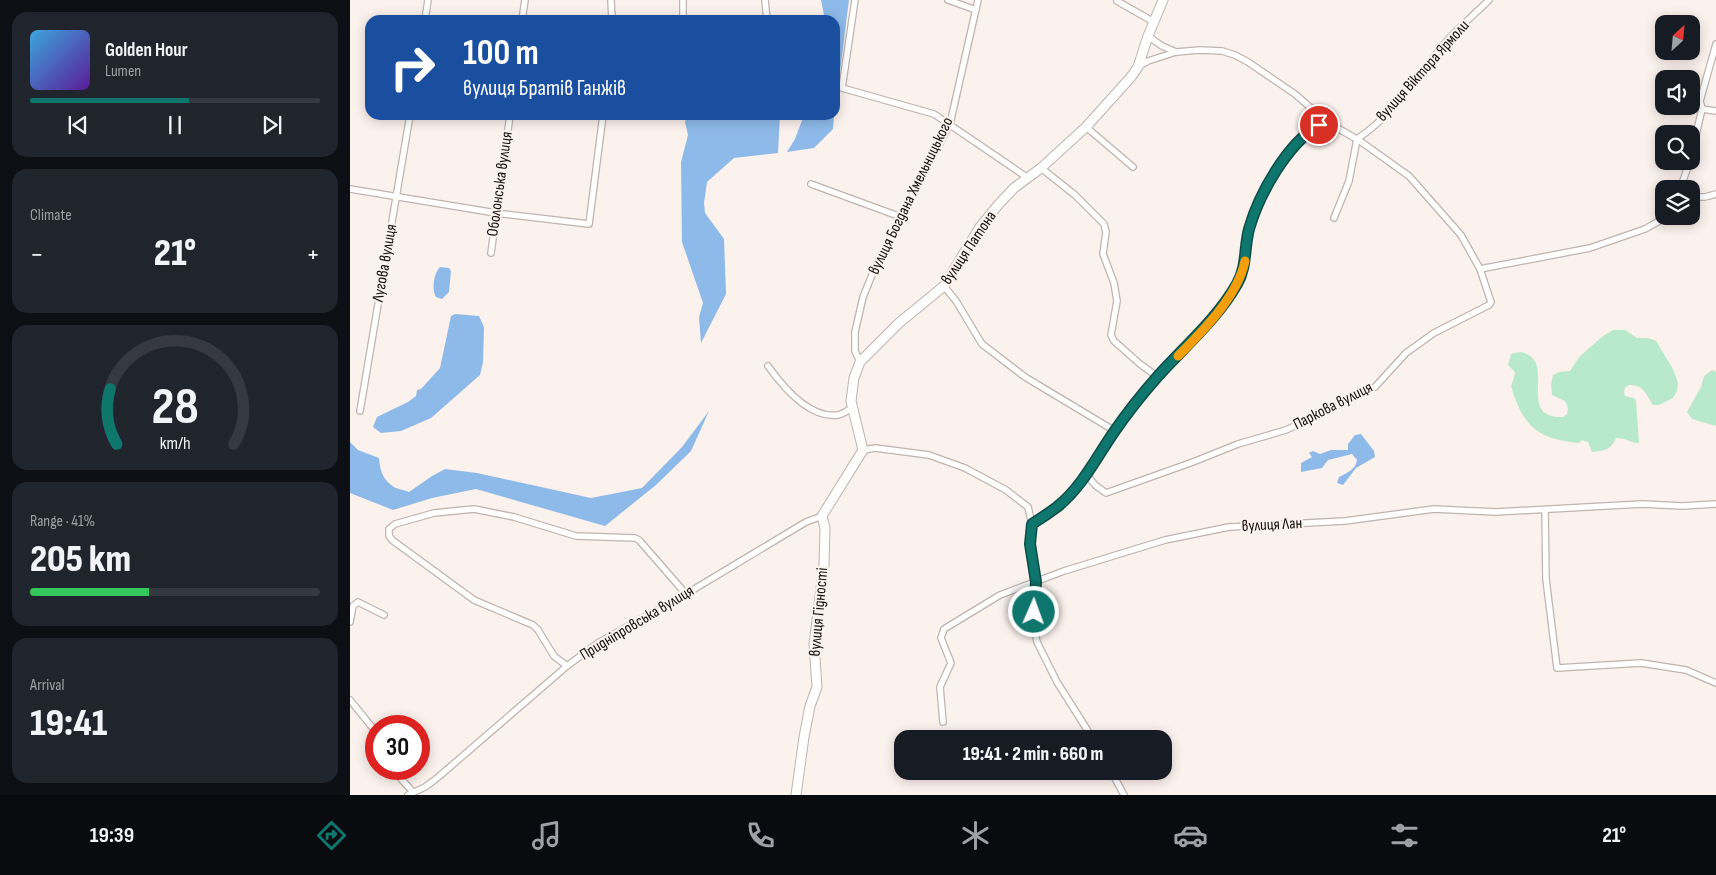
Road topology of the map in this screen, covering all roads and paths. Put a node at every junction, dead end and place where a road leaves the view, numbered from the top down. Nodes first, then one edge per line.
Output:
1 (428, 0) edge
2 (525, 0) edge
3 (611, 0) edge
4 (683, 0) edge
5 (765, 0) edge
6 (855, 0) edge
7 (948, 0) edge
8 (978, 0) edge
9 (1163, 0) edge
10 (1489, 0) edge
11 (1118, 1) edge
12 (976, 10) junction
13 (426, 15) edge
14 (523, 15) edge
15 (612, 15) edge
16 (683, 15) edge
17 (767, 15) edge
18 (1154, 22) junction
19 (1148, 36) junction
20 (1716, 44) edge
21 (1176, 52) junction
22 (1138, 67) junction
23 (1702, 110) junction
24 (1716, 111) edge
25 (409, 120) edge
26 (509, 120) edge
27 (602, 120) edge
28 (1327, 122) junction
29 (950, 124) junction
30 (1698, 125) edge
31 (1086, 127) junction
32 (1357, 139) junction
33 (1133, 167) dead end
34 (1041, 168) junction
35 (1028, 178) junction
36 (811, 184) dead end
37 (350, 189) edge
38 (1716, 194) edge
39 (396, 196) junction
40 (1700, 197) edge
41 (496, 212) junction
42 (901, 217) junction
43 (1334, 218) dead end
44 (1655, 223) edge
45 (491, 252) dead end
46 (1480, 269) junction
47 (944, 286) junction
48 (860, 362) junction
49 (768, 366) dead end
50 (1158, 376) junction
51 (852, 408) junction
52 (360, 411) dead end
53 (1115, 431) junction
54 (862, 450) junction
55 (1087, 475) junction
56 (1716, 504) edge
57 (1545, 510) junction
58 (822, 516) junction
59 (1032, 524) junction
60 (1036, 582) junction
61 (686, 594) junction
62 (384, 615) dead end
63 (350, 622) edge
64 (567, 666) junction
65 (1716, 683) edge
66 (350, 700) edge
67 (365, 718) edge
68 (943, 722) dead end
69 (1087, 730) edge
70 (402, 780) edge
71 (1116, 780) edge
72 (425, 787) junction
73 (410, 793) edge
74 (424, 795) edge
75 (796, 795) edge
76 (1124, 795) edge

1 - 13 street
2 - 14 street
3 - 15 street
4 - 16 street
5 - 17 street
6 - 29 street
7 - 12 street
8 - 12 street, вулиця Богдана Хмельницького
9 - 18 street, вулиця Патона
10 - 32 street, вулиця Віктора Ярмоли
11 - 18 street
12 - 29 street, вулиця Богдана Хмельницького
18 - 19 street, вулиця Патона
19 - 21 street
19 - 22 street, вулиця Патона
20 - 23 street
21 - 22 street, вулиця Патона
21 - 28 street, вулиця Патона
22 - 31 street, вулиця Патона
23 - 24 street
23 - 30 street
25 - 39 street, Лугова вулиця
26 - 41 street, Оболонська вулиця
27 - 41 street
28 - 32 street, вулиця Патона
28 - 50 street
29 - 35 street
29 - 42 street, вулиця Богдана Хмельницького
31 - 33 street
31 - 34 street, вулиця Патона
32 - 43 street
32 - 46 street
34 - 35 street, вулиця Патона
34 - 50 street
35 - 47 street, вулиця Патона
36 - 42 street
37 - 39 street
38 - 40 street
39 - 41 street
39 - 52 street, Лугова вулиця
41 - 45 street, Оболонська вулиця
42 - 48 street, вулиця Богдана Хмельницького
44 - 46 street
46 - 55 street, Паркова вулиця
47 - 48 street, вулиця Патона
47 - 53 street
48 - 51 street
49 - 51 street
50 - 53 street
51 - 54 street
53 - 55 street
54 - 58 street
54 - 59 street
55 - 59 street
56 - 57 street, вулиця Лан
57 - 60 street, вулиця Лан
57 - 65 street
58 - 61 street, Придніпровська вулиця
58 - 75 street, вулиця Гідності
59 - 60 street
60 - 68 street, вулиця Лан
60 - 69 street
61 - 64 street, Придніпровська вулиця
61 - 64 street
62 - 63 street
64 - 72 street, Придніпровська вулиця
66 - 67 street
70 - 73 street
71 - 76 street
72 - 73 street, Придніпровська вулиця
72 - 74 street

